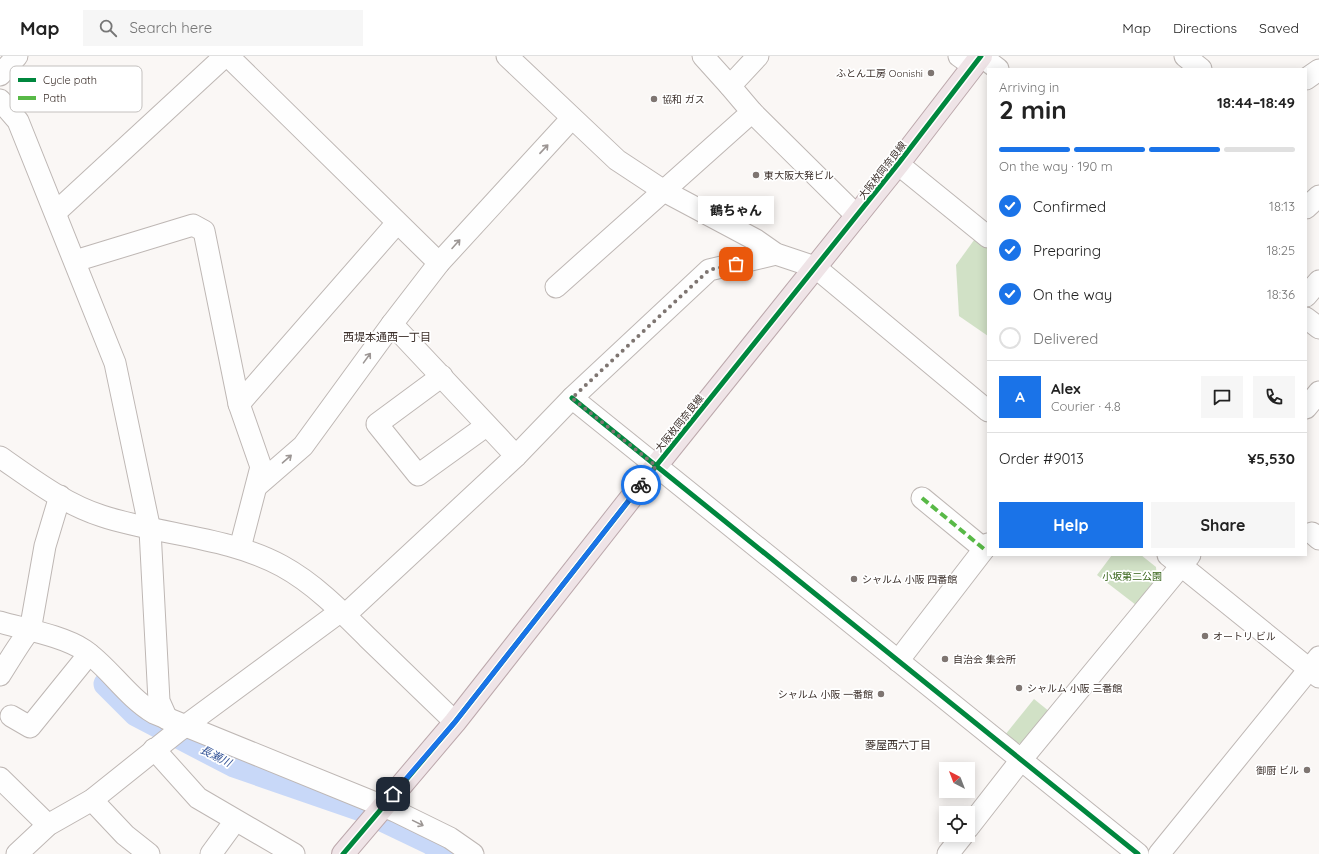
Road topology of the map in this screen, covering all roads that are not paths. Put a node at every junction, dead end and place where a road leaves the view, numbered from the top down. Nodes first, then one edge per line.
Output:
1 (18, 56) edge
2 (225, 56) edge
3 (228, 56) edge
4 (507, 56) edge
5 (703, 56) edge
6 (758, 56) edge
7 (1185, 56) edge
8 (974, 58) edge
9 (996, 68) edge
10 (1200, 68) edge
11 (1319, 70) edge
12 (0, 75) edge
13 (1307, 78) edge
14 (730, 86) junction
15 (0, 100) edge
16 (10, 112) edge
17 (10, 112) edge
18 (752, 112) junction
19 (572, 118) junction
20 (898, 164) junction
21 (664, 191) junction
22 (1319, 196) edge
23 (1307, 207) edge
24 (56, 212) junction
25 (857, 216) junction
26 (397, 223) junction
27 (987, 235) edge
28 (776, 254) junction
29 (75, 261) junction
30 (439, 263) junction
31 (815, 267) junction
32 (1319, 281) edge
33 (556, 287) dead end
34 (1307, 295) edge
35 (1307, 319) edge
36 (392, 324) junction
37 (1319, 328) edge
38 (442, 376) junction
39 (1319, 392) edge
40 (572, 398) junction
41 (239, 404) junction
42 (1307, 407) edge
43 (987, 411) edge
44 (1307, 417) edge
45 (1319, 420) edge
46 (486, 426) junction
47 (516, 456) junction
48 (0, 457) edge
49 (656, 466) junction
50 (258, 485) junction
51 (60, 496) junction
52 (922, 498) dead end
53 (150, 530) junction
54 (986, 546) edge
55 (240, 548) junction
56 (1180, 559) edge
57 (343, 613) junction
58 (0, 622) edge
59 (26, 635) junction
60 (85, 660) junction
61 (898, 661) junction
62 (1316, 668) edge
63 (0, 676) edge
64 (11, 716) dead end
65 (455, 722) junction
66 (170, 733) junction
67 (1021, 760) junction
68 (0, 778) edge
69 (92, 800) junction
70 (383, 806) junction
71 (975, 819) edge
72 (235, 821) junction
73 (48, 825) junction
74 (957, 842) edge
75 (17, 854) edge
76 (149, 854) edge
77 (211, 854) edge
78 (294, 854) edge
79 (343, 854) edge
80 (473, 854) edge
81 (948, 854) edge
82 (1138, 854) edge
83 (1159, 854) edge

1 - 12 street
2 - 24 street
3 - 26 street
4 - 19 street
5 - 14 street
6 - 14 street
7 - 10 street
8 - 9 street
8 - 20 main road, 大阪枚岡奈良線
11 - 13 street
14 - 18 street
15 - 16 street
17 - 24 street
18 - 21 street
18 - 25 street
19 - 21 street
30 -> 19 street
20 - 25 main road, 大阪枚岡奈良線
20 - 27 street
21 - 28 street
21 - 33 street
22 - 23 street
24 - 29 street
25 - 31 main road, 大阪枚岡奈良線
26 - 30 street
26 - 41 street
28 - 31 street
28 - 40 street
29 - 41 street
29 - 53 street
30 - 36 street
31 - 43 street
31 - 49 main road, 大阪枚岡奈良線
32 - 34 street
35 - 37 street
36 - 38 street
50 -> 36 street
38 - 46 street
38 - 46 street
39 - 42 street
40 - 47 street
40 - 49 street
41 - 50 street
44 - 45 street
46 - 47 street
47 - 57 street
48 - 51 street
49 - 61 street
49 - 65 main road, 大阪枚岡奈良線
50 - 55 street
51 - 53 street
51 - 59 street
52 - 54 street
53 - 55 street
53 - 66 street
54 - 61 street
55 - 57 street
56 - 62 street
56 - 67 street
57 - 65 street
57 - 66 street
58 - 59 street
59 - 60 street
59 - 63 street
60 - 64 street
60 - 66 street
61 - 67 street
62 - 83 street
65 - 70 main road, 大阪枚岡奈良線
66 - 69 street
66 - 70 street
66 - 72 street
67 - 71 street
67 - 82 street
68 - 73 street
69 - 73 street
69 - 76 street
70 - 79 main road, 大阪枚岡奈良線
70 -> 80 street
72 - 77 street
72 - 78 street
73 - 75 street
74 - 81 street

